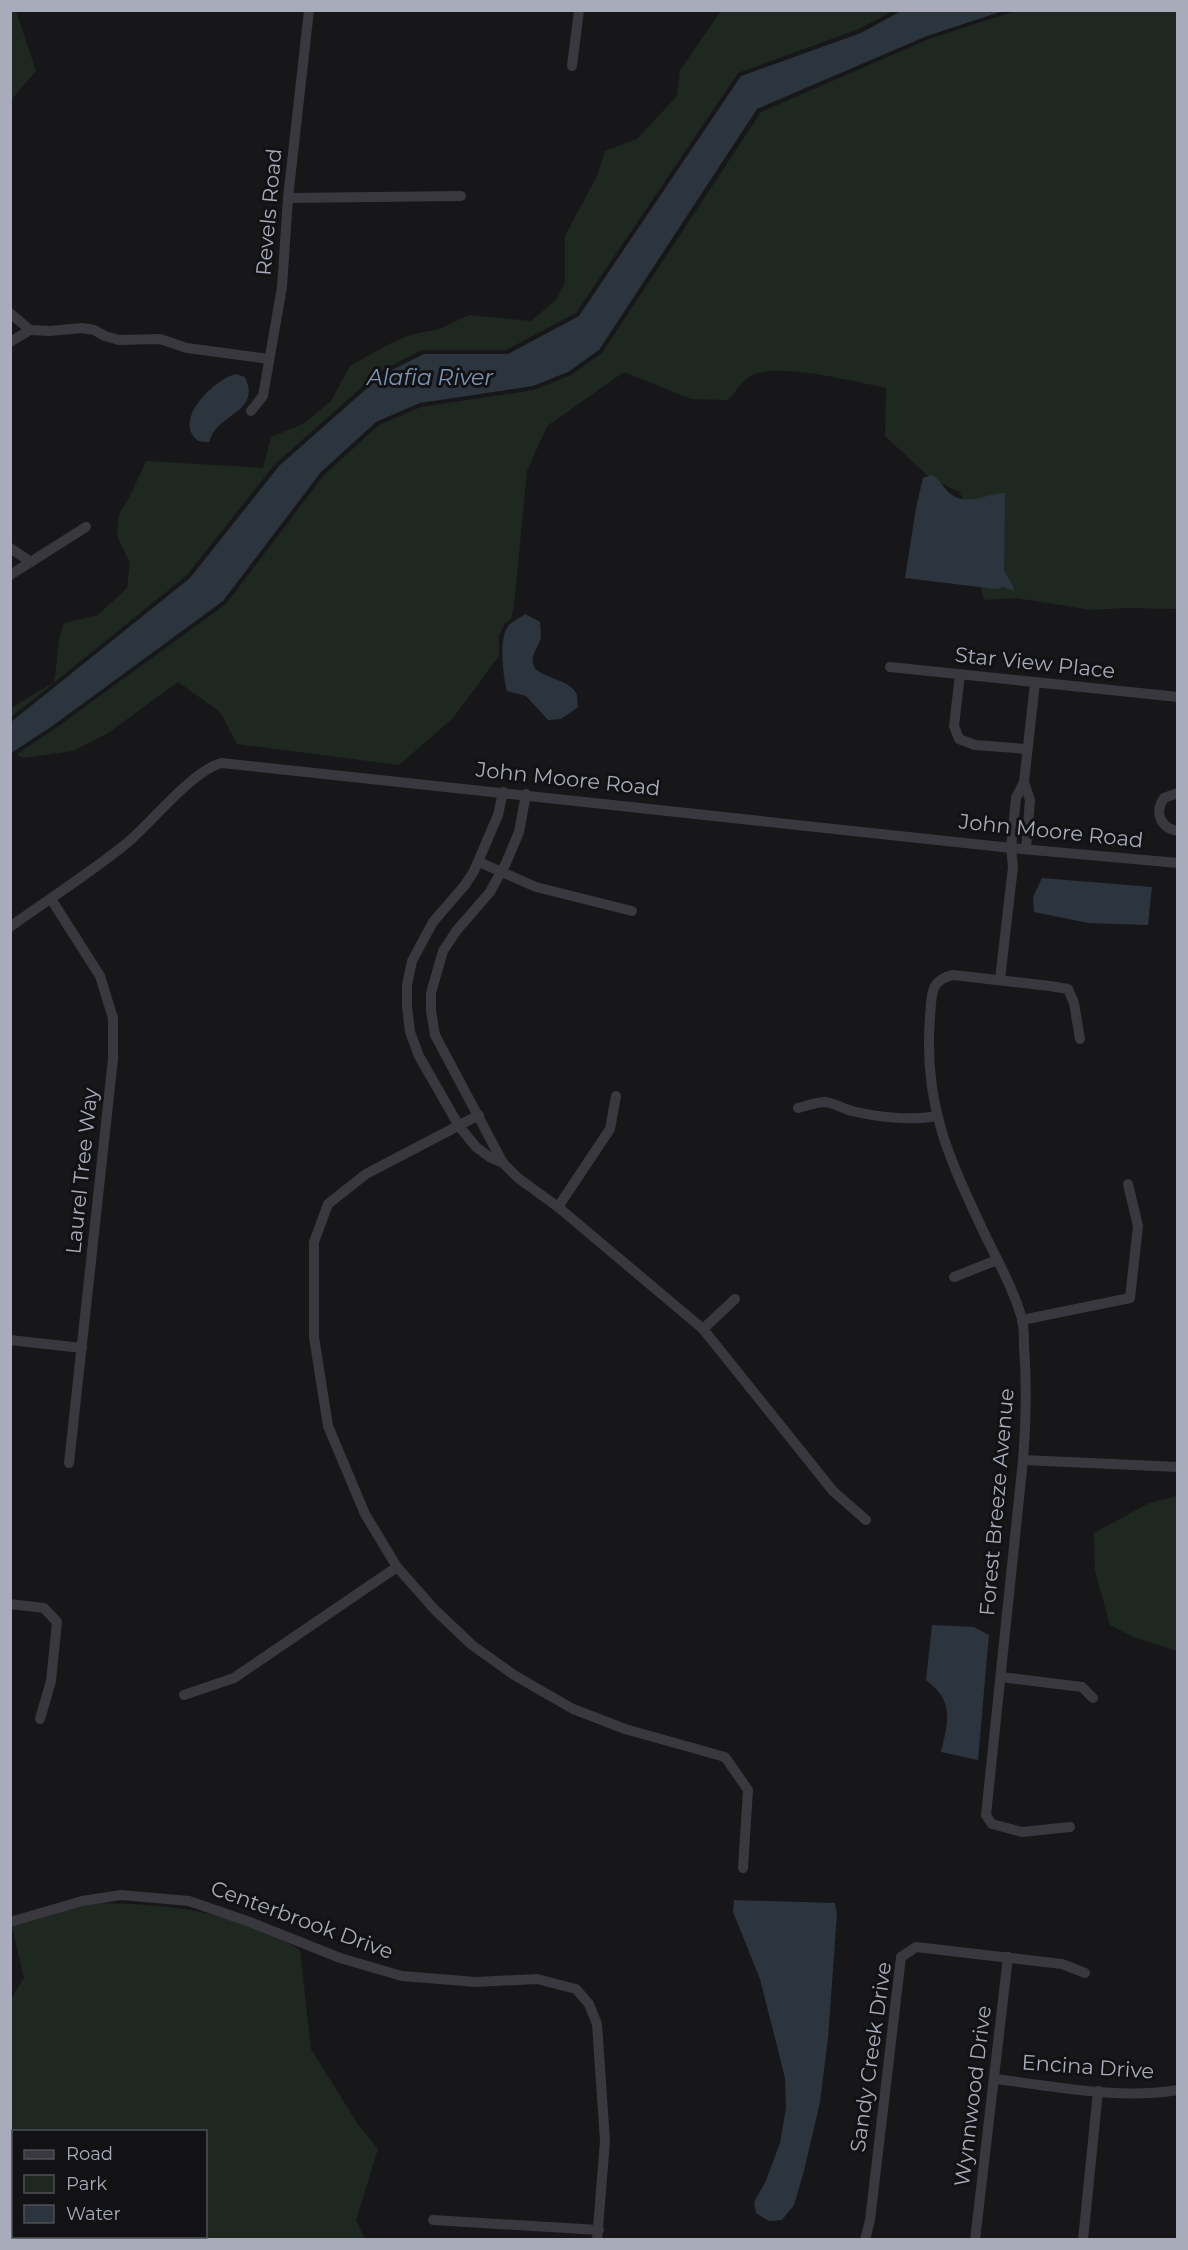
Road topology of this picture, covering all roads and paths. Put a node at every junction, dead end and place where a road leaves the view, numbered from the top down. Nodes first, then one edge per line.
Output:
1 (309, 10) edge
2 (579, 10) edge
3 (572, 66) dead end
4 (461, 196) dead end
5 (288, 198) junction
6 (10, 313) edge
7 (30, 330) junction
8 (10, 342) edge
9 (269, 358) junction
10 (251, 411) dead end
11 (86, 527) dead end
12 (10, 548) edge
13 (31, 562) junction
14 (12, 573) edge
15 (890, 667) dead end
16 (960, 674) junction
17 (1035, 682) junction
18 (1178, 697) edge
19 (1027, 749) junction
20 (1024, 782) junction
21 (503, 792) junction
22 (1178, 793) edge
23 (526, 794) junction
24 (1015, 811) junction
25 (1029, 813) junction
26 (1178, 831) edge
27 (1011, 848) junction
28 (1026, 849) junction
29 (479, 862) junction
30 (1178, 863) edge
31 (502, 872) junction
32 (51, 898) junction
33 (632, 911) dead end
34 (10, 927) edge
35 (1000, 980) junction
36 (1080, 1039) dead end
37 (616, 1096) dead end
38 (798, 1108) dead end
39 (479, 1115) junction
40 (936, 1116) junction
41 (459, 1126) junction
42 (503, 1163) junction
43 (1128, 1184) dead end
44 (558, 1207) junction
45 (997, 1260) junction
46 (954, 1277) dead end
47 (735, 1299) dead end
48 (1022, 1320) junction
49 (703, 1329) junction
50 (10, 1340) edge
51 (82, 1347) junction
52 (1023, 1460) junction
53 (69, 1463) dead end
54 (1178, 1467) edge
55 (866, 1520) dead end
56 (397, 1567) junction
57 (10, 1604) edge
58 (1001, 1677) junction
59 (184, 1695) dead end
60 (1093, 1698) dead end
61 (40, 1719) dead end
62 (1070, 1827) dead end
63 (743, 1868) dead end
64 (10, 1922) edge
65 (1008, 1957) junction
66 (1084, 1973) dead end
67 (995, 2079) junction
68 (1178, 2090) edge
69 (1098, 2091) junction
70 (434, 2220) dead end
71 (598, 2235) edge
72 (865, 2240) edge
73 (975, 2240) edge
74 (1083, 2240) edge

1 - 5 street, Revels Road
2 - 3 street
4 - 5 street
5 - 9 street, Revels Road
6 - 7 street
7 - 8 street
7 - 9 street
9 - 10 street, Revels Road
11 - 13 street
12 - 13 street
13 - 14 street
15 - 16 street, Star View Place
16 - 17 street, Star View Place
16 - 19 street
17 - 18 street, Star View Place
17 - 19 street
19 - 20 street
20 - 24 street
20 - 25 street
21 - 23 street, John Moore Road
21 - 29 street
21 - 32 street, John Moore Road
22 - 26 street
23 - 27 street, John Moore Road
23 - 31 street
24 - 25 street
24 - 27 street
25 - 28 street
27 - 28 street, John Moore Road
27 - 35 street
28 - 30 street, John Moore Road
29 - 31 street
29 - 41 street
31 - 33 street
31 - 39 street
32 - 34 street, John Moore Road
32 - 51 street, Laurel Tree Way
35 - 36 street, Forest Breeze Avenue
35 - 40 street, Forest Breeze Avenue
37 - 44 street
38 - 40 street
39 - 41 street
39 - 42 street
40 - 45 street, Forest Breeze Avenue
41 - 42 street
41 - 56 street
42 - 44 street
43 - 48 street
44 - 49 street
45 - 46 street
45 - 48 street, Forest Breeze Avenue
47 - 49 street
48 - 52 street, Forest Breeze Avenue
49 - 55 street
50 - 51 street
51 - 53 street, Laurel Tree Way
52 - 54 street
52 - 58 street, Forest Breeze Avenue
56 - 59 street
56 - 63 street
57 - 61 street
58 - 60 street
58 - 62 street, Forest Breeze Avenue
64 - 71 street, Centerbrook Drive
65 - 66 street, Sandy Creek Drive
65 - 67 street, Wynnwood Drive
65 - 72 street, Sandy Creek Drive
67 - 69 street, Encina Drive
67 - 73 street, Wynnwood Drive
68 - 69 street, Encina Drive
69 - 74 street
70 - 71 street

